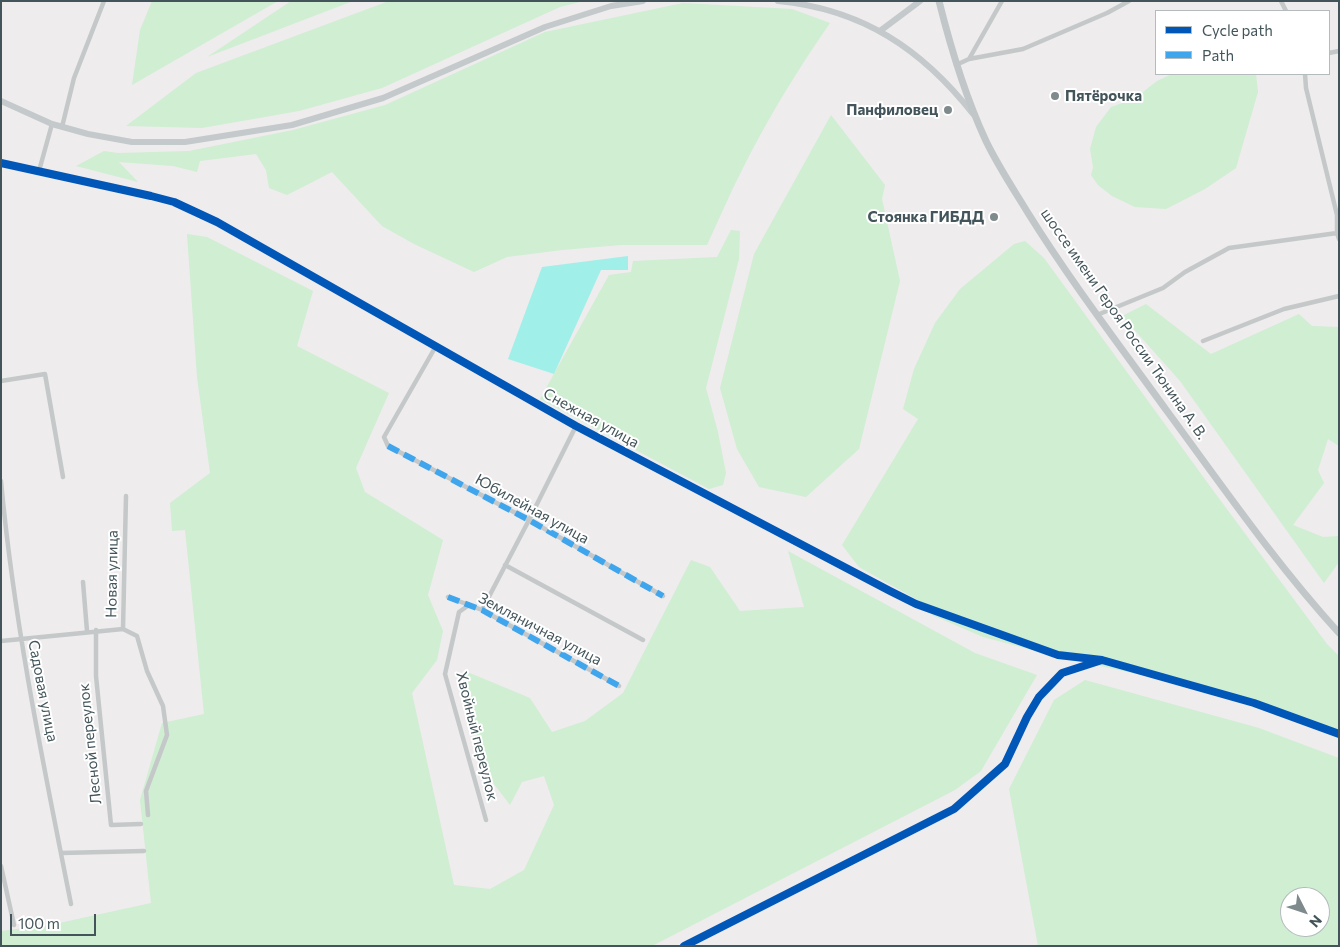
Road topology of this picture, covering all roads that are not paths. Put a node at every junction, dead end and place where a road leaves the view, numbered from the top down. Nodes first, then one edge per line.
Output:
1 (104, 1) edge
2 (643, 1) edge
3 (778, 1) edge
4 (920, 1) edge
5 (940, 1) edge
6 (1002, 1) edge
7 (1130, 1) edge
8 (880, 31) junction
9 (969, 59) junction
10 (956, 65) junction
11 (1305, 75) edge
12 (1, 101) edge
13 (976, 117) junction
14 (52, 124) junction
15 (62, 127) junction
16 (1, 163) edge
17 (39, 171) junction
18 (1337, 233) junction
19 (1339, 239) edge
20 (1339, 296) edge
21 (1097, 315) junction
22 (1202, 342) dead end
23 (436, 346) junction
24 (1, 381) edge
25 (576, 426) junction
26 (63, 477) dead end
27 (1, 481) edge
28 (126, 496) dead end
29 (529, 520) junction
30 (505, 565) junction
31 (83, 582) dead end
32 (663, 596) dead end
33 (448, 597) dead end
34 (469, 606) junction
35 (482, 610) junction
36 (123, 629) junction
37 (96, 630) junction
38 (87, 631) junction
39 (1339, 633) edge
40 (20, 638) junction
41 (1, 640) edge
42 (643, 640) dead end
43 (1102, 660) junction
44 (619, 686) dead end
45 (1339, 734) edge
46 (148, 815) dead end
47 (486, 820) dead end
48 (141, 824) dead end
49 (144, 851) dead end
50 (61, 853) junction
51 (1, 866) edge
52 (70, 904) dead end
53 (14, 925) dead end
54 (684, 946) edge

1 - 15 street
2 - 15 main road
3 - 8 main road
4 - 8 main road
5 - 10 main road, шоссе имени Героя России Тюнина А. В.
6 - 9 street
7 - 9 street
8 - 13 main road
9 - 10 street
10 - 13 main road, шоссе имени Героя России Тюнина А. В.
11 - 18 street
12 - 14 main road
13 - 21 main road, шоссе имени Героя России Тюнина А. В.
14 - 15 main road
14 - 17 street
16 - 17 street, Снежная улица
17 - 23 street, Снежная улица
18 - 19 street
18 - 21 street
20 - 22 street
21 - 39 main road, шоссе имени Героя России Тюнина А. В.
23 - 25 street, Снежная улица
23 - 29 street, Юбилейная улица
24 - 26 street
25 - 29 street
25 - 43 street, Снежная улица
27 - 40 street, Садовая улица
28 - 36 street, Новая улица
29 - 30 street
29 - 32 street, Юбилейная улица
30 - 35 street
30 - 42 street
31 - 38 street
33 - 34 street, Земляничная улица
34 - 35 street, Земляничная улица
34 - 47 street, Хвойный переулок
35 - 44 street, Земляничная улица
36 - 37 street
36 - 46 street, Новая улица
37 - 38 street
37 - 48 street, Лесной переулок
38 - 40 street
40 - 41 street
40 - 50 street, Садовая улица
43 - 45 main road
43 - 54 main road
49 - 50 street
50 - 52 street, Садовая улица
51 - 53 street

